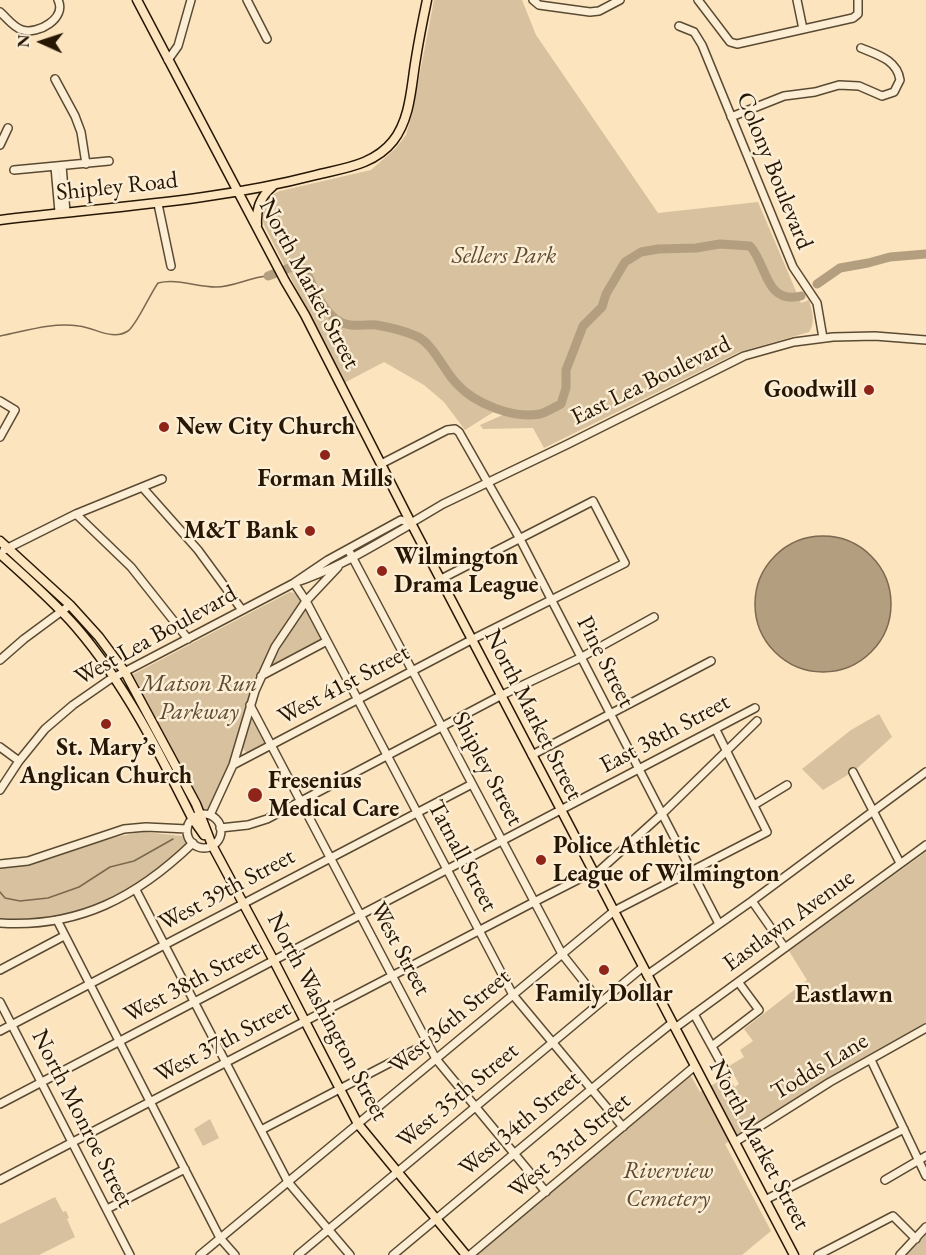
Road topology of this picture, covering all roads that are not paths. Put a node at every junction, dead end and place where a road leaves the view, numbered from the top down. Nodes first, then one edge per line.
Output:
1 (58, 0) edge
2 (137, 0) edge
3 (191, 0) edge
4 (247, 0) edge
5 (427, 0) edge
6 (533, 0) edge
7 (620, 0) edge
8 (698, 0) edge
9 (797, 0) edge
10 (858, 0) edge
11 (0, 12) edge
12 (679, 26) dead end
13 (803, 29) junction
14 (267, 39) dead end
15 (861, 48) dead end
16 (168, 60) junction
17 (55, 79) dead end
18 (731, 117) junction
19 (8, 128) dead end
20 (0, 145) edge
21 (109, 161) dead end
22 (86, 164) junction
23 (58, 166) junction
24 (14, 170) dead end
25 (273, 186) junction
26 (238, 193) junction
27 (158, 204) junction
28 (63, 212) junction
29 (0, 220) edge
30 (258, 230) junction
31 (171, 266) dead end
32 (823, 338) junction
33 (926, 340) edge
34 (0, 401) edge
35 (0, 437) edge
36 (381, 464) junction
37 (162, 479) dead end
38 (488, 482) junction
39 (143, 488) junction
40 (76, 514) junction
41 (411, 523) junction
42 (520, 539) junction
43 (0, 541) edge
44 (8, 547) junction
45 (348, 549) junction
46 (0, 554) edge
47 (354, 557) junction
48 (345, 561) junction
49 (441, 579) junction
50 (294, 583) junction
51 (551, 599) junction
52 (306, 601) junction
53 (70, 605) junction
54 (242, 610) junction
55 (62, 611) junction
56 (654, 617) dead end
57 (188, 639) junction
58 (472, 639) junction
59 (327, 641) junction
60 (580, 657) junction
61 (0, 660) edge
62 (711, 661) dead end
63 (413, 670) junction
64 (125, 672) junction
65 (261, 676) junction
66 (114, 677) junction
67 (502, 694) junction
68 (358, 699) junction
69 (250, 705) junction
70 (755, 708) dead end
71 (609, 715) junction
72 (758, 721) dead end
73 (442, 726) junction
74 (716, 730) junction
75 (271, 745) junction
76 (0, 747) edge
77 (726, 751) junction
78 (532, 755) junction
79 (387, 756) junction
80 (19, 761) junction
81 (233, 765) junction
82 (639, 771) junction
83 (853, 772) dead end
84 (926, 772) edge
85 (472, 784) junction
86 (787, 785) dead end
87 (0, 790) edge
88 (301, 801) junction
89 (754, 805) junction
90 (561, 811) junction
91 (872, 811) junction
92 (417, 813) junction
93 (662, 814) junction
94 (210, 815) junction
95 (196, 816) junction
96 (220, 828) junction
97 (187, 829) junction
98 (503, 841) junction
99 (193, 843) junction
100 (212, 845) junction
101 (926, 845) edge
102 (330, 858) junction
103 (900, 863) junction
104 (0, 864) edge
105 (447, 870) junction
106 (692, 870) junction
107 (593, 872) junction
108 (136, 890) junction
109 (752, 901) junction
110 (534, 902) junction
111 (244, 904) junction
112 (614, 911) junction
113 (361, 916) junction
114 (57, 920) junction
115 (0, 923) edge
116 (719, 924) junction
117 (479, 930) junction
118 (64, 936) junction
119 (165, 945) junction
120 (786, 948) junction
121 (562, 954) junction
122 (274, 961) junction
123 (0, 970) edge
124 (645, 971) junction
125 (392, 976) junction
126 (738, 983) junction
127 (90, 984) junction
128 (513, 996) junction
129 (0, 1002) edge
130 (195, 1002) junction
131 (600, 1002) junction
132 (694, 1014) junction
133 (306, 1021) junction
134 (12, 1025) junction
135 (674, 1026) junction
136 (926, 1028) edge
137 (0, 1031) edge
138 (119, 1042) junction
139 (428, 1043) junction
140 (552, 1043) junction
141 (712, 1046) junction
142 (436, 1059) junction
143 (871, 1059) junction
144 (226, 1062) junction
145 (695, 1066) junction
146 (727, 1074) dead end
147 (41, 1083) junction
148 (340, 1089) junction
149 (591, 1089) junction
150 (150, 1102) junction
151 (0, 1104) edge
152 (476, 1107) junction
153 (358, 1124) junction
154 (623, 1127) junction
155 (261, 1130) junction
156 (904, 1130) junction
157 (72, 1142) junction
158 (735, 1142) junction
159 (514, 1154) junction
160 (926, 1156) edge
161 (919, 1162) junction
162 (185, 1169) junction
163 (397, 1172) junction
164 (926, 1176) edge
165 (0, 1180) edge
166 (885, 1180) dead end
167 (288, 1182) junction
168 (546, 1192) junction
169 (765, 1200) junction
170 (107, 1209) junction
171 (436, 1219) junction
172 (926, 1227) edge
173 (328, 1230) junction
174 (220, 1238) junction
175 (916, 1239) junction
176 (130, 1255) edge
177 (200, 1255) edge
178 (235, 1255) edge
179 (298, 1255) edge
180 (350, 1255) edge
181 (393, 1255) edge
182 (468, 1255) edge
183 (794, 1255) edge
184 (818, 1255) edge
185 (900, 1255) edge

1 - 11 street
2 - 16 main road, North Market Street
3 - 16 street
4 - 14 street
5 - 25 main road, Shipley Road
6 - 7 street
8 - 13 street
9 - 13 street
10 - 13 street
12 - 18 street, Colony Boulevard
15 - 18 street
16 - 26 main road, North Market Street
17 - 22 street
18 - 32 street, Colony Boulevard
19 - 20 street
21 - 22 street
22 - 23 street
23 - 24 street
23 - 28 street
25 - 26 main road, Shipley Road
25 - 30 main road
26 - 27 main road, Shipley Road
26 - 30 main road, North Market Street
27 - 28 main road, Shipley Road
27 - 31 street
28 - 29 main road, Shipley Road
30 - 36 main road, North Market Street
32 - 33 street, East Lea Boulevard
32 - 38 street, East Lea Boulevard
34 - 35 street
36 - 38 street, Pine Street
36 - 41 main road, North Market Street
37 - 39 street
38 - 41 street, East Lea Boulevard
38 - 42 street, Pine Street
39 - 40 street
39 - 54 street
40 - 44 street
40 - 57 street
41 - 45 street, West Lea Boulevard
41 - 47 street, West Lea Boulevard
41 - 49 main road, North Market Street
42 - 49 street
42 - 51 street, Pine Street
42 - 51 street, West 41st Street
43 - 44 main road, North Washington Street
44 - 46 street
44 - 53 main road, North Washington Street
45 - 47 street, Shipley Street
45 - 50 street, West Lea Boulevard
46 - 55 main road, North Washington Street
47 - 48 street, West Lea Boulevard
47 - 63 street, Shipley Street
48 - 50 street, West Lea Boulevard
48 - 52 street
49 - 58 main road, North Market Street
50 - 52 street, Tatnall Street
50 - 54 street, West Lea Boulevard
51 - 58 street, West 41st Street
51 - 60 street, Pine Street
52 - 59 street, Tatnall Street
52 - 65 street
53 - 55 street
53 - 64 main road, North Washington Street
54 - 57 street, West Lea Boulevard
55 - 61 street
55 - 66 main road, North Washington Street
56 - 60 street
57 - 64 street, West Lea Boulevard
58 - 63 street, West 41st Street
58 - 67 main road, North Market Street
59 - 65 street
59 - 68 street, Tatnall Street
60 - 67 street
60 - 71 street, Pine Street
62 - 71 street
63 - 68 street, West 41st Street
63 - 73 street, Shipley Street
64 - 66 street, West Lea Boulevard
64 - 95 main road, North Washington Street
65 - 69 street
66 - 80 street, West Lea Boulevard
66 - 95 main road, North Washington Street
67 - 73 street
67 - 78 main road, North Market Street
68 - 75 street, West 41st Street
68 - 79 street, Tatnall Street
69 - 75 street, West Street
69 - 81 street
70 - 74 street, East 38th Street
71 - 78 street
71 - 82 street, Pine Street
72 - 77 street, West 37th Street
73 - 79 street
73 - 85 street, Shipley Street
74 - 77 street
74 - 82 street, East 38th Street
75 - 81 street, West 41st Street
75 - 88 street, West Street
76 - 80 street
77 - 89 street
77 - 93 street, West 37th Street
78 - 90 main road, North Market Street
79 - 88 street
79 - 92 street, Tatnall Street
80 - 87 street, West Lea Boulevard
81 - 94 street
82 - 90 street, East 38th Street
82 - 93 street, Pine Street
83 - 91 street
84 - 91 street, West 35th Street
85 - 92 street, West 39th Street
85 - 98 street, Shipley Street
86 - 89 street
88 - 96 street
88 - 102 street, West Street
89 - 106 street, West 36th Street
90 - 98 street, West 38th Street
90 - 107 main road, North Market Street
91 - 103 street
91 - 109 street, West 35th Street
92 - 102 street, West 39th Street
92 - 105 street, Tatnall Street
93 - 106 street, Pine Street
93 - 107 street, West 37th Street
94 - 95 street
94 - 96 street
95 - 97 street
95 - 100 main road, North Washington Street
96 - 100 street
97 - 99 street
97 - 104 street
98 - 105 street, West 38th Street
98 - 110 street, Shipley Street
99 - 100 street
99 - 108 street
100 - 111 main road, North Washington Street
101 - 103 street, Eastlawn Avenue
102 - 111 street, West 39th Street
102 - 113 street, West Street
103 - 120 street, Eastlawn Avenue
105 - 113 street, West 38th Street
105 - 117 street, Tatnall Street
106 - 112 street, West 36th Street
106 - 116 street, Pine Street
107 - 110 street, West 37th Street
107 - 112 main road, North Market Street
108 - 114 street
108 - 119 street
109 - 116 street, West 35th Street
109 - 120 street
110 - 117 street, West 37th Street
110 - 121 street, Shipley Street
111 - 119 street, West 39th Street
111 - 122 main road, North Washington Street
112 - 121 street, West 36th Street
112 - 124 main road, North Market Street
113 - 122 street, West 38th Street
113 - 125 street, West Street
114 - 115 street
114 - 118 street
116 - 124 street, West 35th Street
117 - 125 street, West 37th Street
117 - 128 street, Tatnall Street
118 - 123 street
118 - 127 street
119 - 127 street, West 39th Street
119 - 130 street
120 - 126 street, Eastlawn Avenue
121 - 128 street, West 36th Street
121 - 131 street, Shipley Street
122 - 130 street, West 38th Street
122 - 133 main road, North Washington Street
124 - 131 street, West 35th Street
124 - 135 main road, North Market Street
125 - 133 street, West 37th Street
125 - 139 street, West Street
126 - 132 street, Eastlawn Avenue
126 - 141 street
127 - 134 street, West 39th Street
127 - 138 street
128 - 140 street, Tatnall Street
128 - 142 street, West 36th Street
129 - 134 street, North Monroe Street
130 - 138 street, West 38th Street
130 - 144 street
131 - 140 street, West 35th Street
132 - 135 street, Eastlawn Avenue
132 - 141 street
133 - 144 street, West 37th Street
133 - 148 main road, North Washington Street
134 - 137 street, West 39th Street
134 - 147 street, North Monroe Street
135 - 145 main road, North Market Street
135 - 149 street, West 34th Street
136 - 143 street, Todds Lane
138 - 147 street, West 38th Street
138 - 150 street
139 - 142 street, West Street
139 - 148 street
140 - 149 street, Tatnall Street
140 - 152 street, West 35th Street
141 - 146 street
142 - 152 street, West Street
142 - 153 street, West 36th Street
143 - 156 street
143 - 158 street, Todds Lane
144 - 150 street, West 37th Street
144 - 155 street
145 - 154 street, West 33rd Street
145 - 158 main road, North Market Street
147 - 151 street, West 38th Street
147 - 157 street, North Monroe Street
148 - 153 main road, North Washington Street
148 - 155 street
149 - 154 street, Tatnall Street
149 - 159 street, West 34th Street
150 - 157 street, West 37th Street
150 - 162 street
152 - 159 street, West Street
152 - 163 street, West 35th Street
153 - 163 main road, North Washington Street
153 - 167 street, West 36th Street
154 - 168 street, West 33rd Street
155 - 167 street
156 - 161 street
156 - 169 street
157 - 165 street, West 37th Street
157 - 170 street, North Monroe Street
158 - 169 main road, North Market Street
159 - 168 street, West Street
159 - 171 street, West 34th Street
160 - 161 street
161 - 164 street
161 - 166 street
162 - 170 street
162 - 174 street
163 - 171 main road, North Washington Street
163 - 173 street, West 35th Street
167 - 173 street
167 - 174 street, West 36th Street
168 - 182 street, West 33rd Street
169 - 183 main road, North Market Street
170 - 176 street, North Monroe Street
171 - 181 street, West 34th Street
171 - 182 main road, North Washington Street
172 - 175 street
173 - 179 street, West 35th Street
173 - 180 street
174 - 177 street, West 36th Street
174 - 178 street
175 - 184 street
175 - 185 street

